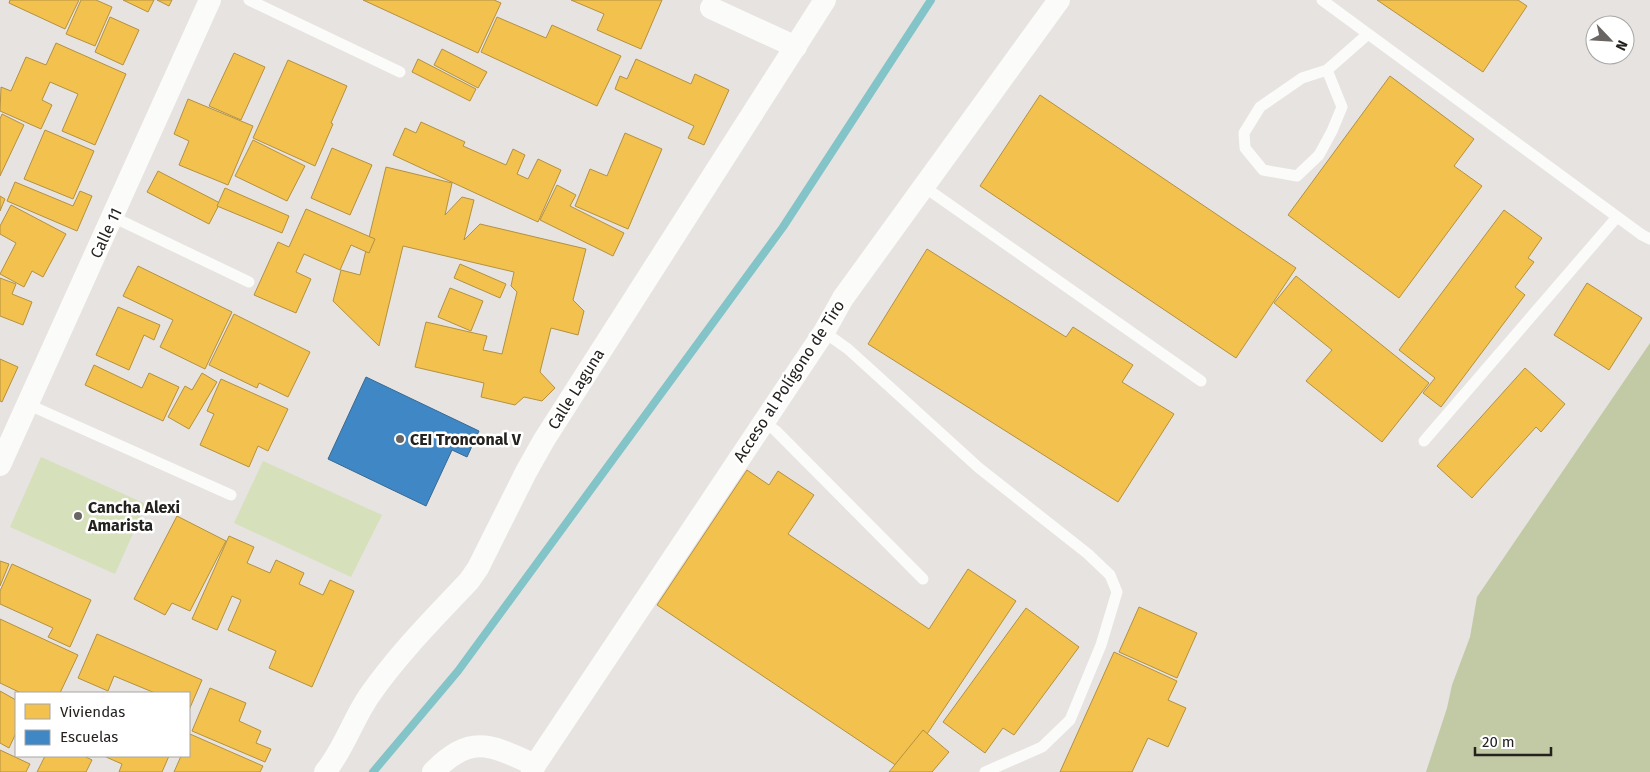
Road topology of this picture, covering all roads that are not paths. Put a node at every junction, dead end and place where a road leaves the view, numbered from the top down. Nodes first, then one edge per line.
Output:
1 (210, 0) edge
2 (249, 0) edge
3 (825, 0) edge
4 (1060, 0) edge
5 (1322, 0) edge
6 (710, 8) dead end
7 (1368, 34) junction
8 (796, 47) junction
9 (1327, 70) junction
10 (400, 72) dead end
11 (923, 186) junction
12 (113, 217) junction
13 (1617, 217) junction
14 (1650, 239) edge
15 (249, 282) dead end
16 (824, 332) junction
17 (1201, 381) dead end
18 (27, 404) junction
19 (763, 421) junction
20 (1424, 440) dead end
21 (0, 465) edge
22 (231, 495) dead end
23 (923, 579) dead end
24 (533, 768) edge
25 (325, 772) edge
26 (433, 772) edge
27 (986, 772) edge

1 - 12 street, Calle 11
2 - 10 lane
3 - 8 street, Calle Laguna
4 - 11 street, Acceso al Polígono de Tiro
5 - 7 lane
6 - 8 street
7 - 9 lane
7 - 13 lane
8 - 25 street, Calle Laguna
9 - 9 lane
11 - 16 street, Acceso al Polígono de Tiro
11 - 17 lane
12 - 15 lane
12 - 18 street, Calle 11
13 - 14 lane
13 - 20 lane
16 - 19 street, Acceso al Polígono de Tiro
16 - 27 lane
18 - 21 street, Calle 11
18 - 22 lane
19 - 23 lane
19 - 24 street, Acceso al Polígono de Tiro
24 - 26 street

